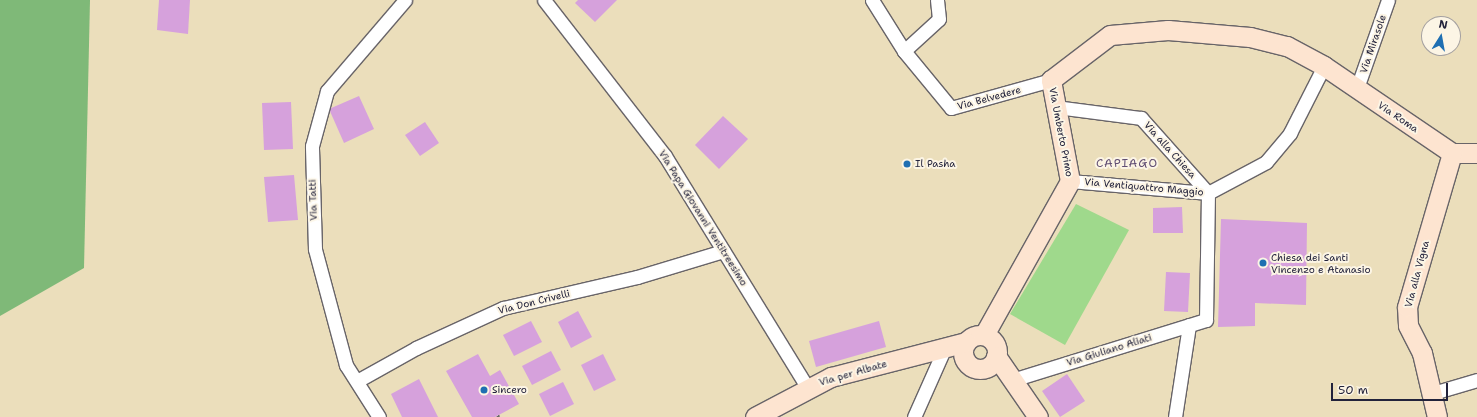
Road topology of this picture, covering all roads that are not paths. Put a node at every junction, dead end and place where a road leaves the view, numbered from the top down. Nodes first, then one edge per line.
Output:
1 (405, 0) edge
2 (544, 0) edge
3 (872, 0) edge
4 (937, 0) edge
5 (1388, 0) edge
6 (904, 51) junction
7 (1324, 66) junction
8 (1051, 80) junction
9 (1357, 88) junction
10 (1056, 107) junction
11 (1452, 153) junction
12 (1477, 153) edge
13 (1070, 181) junction
14 (1208, 193) junction
15 (723, 250) junction
16 (1189, 325) junction
17 (984, 335) junction
18 (965, 350) junction
19 (938, 353) junction
20 (990, 362) junction
21 (1477, 380) edge
22 (357, 381) junction
23 (1015, 384) junction
24 (807, 387) junction
25 (1434, 393) junction
26 (1032, 415) edge
27 (379, 417) edge
28 (755, 417) edge
29 (914, 417) edge
30 (1175, 417) edge
31 (1437, 417) edge

1 - 22 street, Via Tatti
2 - 15 street, Via Papa Giovanni Ventitreesimo
3 - 6 street
4 - 6 street
5 - 9 street, Via Mirasole
6 - 8 street, Via Belvedere
7 - 8 street, Via Umberto Primo
7 - 9 street, Via Roma
7 - 14 street, Via Ventiquattro Maggio
8 - 10 street, Via Umberto Primo
9 - 11 street, Via Roma
10 - 13 street, Via Umberto Primo
10 - 14 street, Via alla Chiesa
11 - 12 street
11 - 25 street, Via alla Vigna
13 - 14 street, Via Ventiquattro Maggio
13 - 17 street, Via Umberto Primo
14 - 16 street, Via Giuliano Aliati
15 - 22 street, Via Don Crivelli
15 - 24 street, Via Papa Giovanni Ventitreesimo
16 - 23 street, Via Giuliano Aliati
16 - 30 street
17 - 18 street
17 - 20 street
18 - 19 street, Via per Albate
18 - 20 street
19 - 24 street, Via per Albate
19 - 29 street
20 - 23 street
21 - 25 street
22 - 27 street, Via Tatti
23 - 26 street
24 - 28 street, Via per Albate
25 - 31 street, Via alla Vigna

